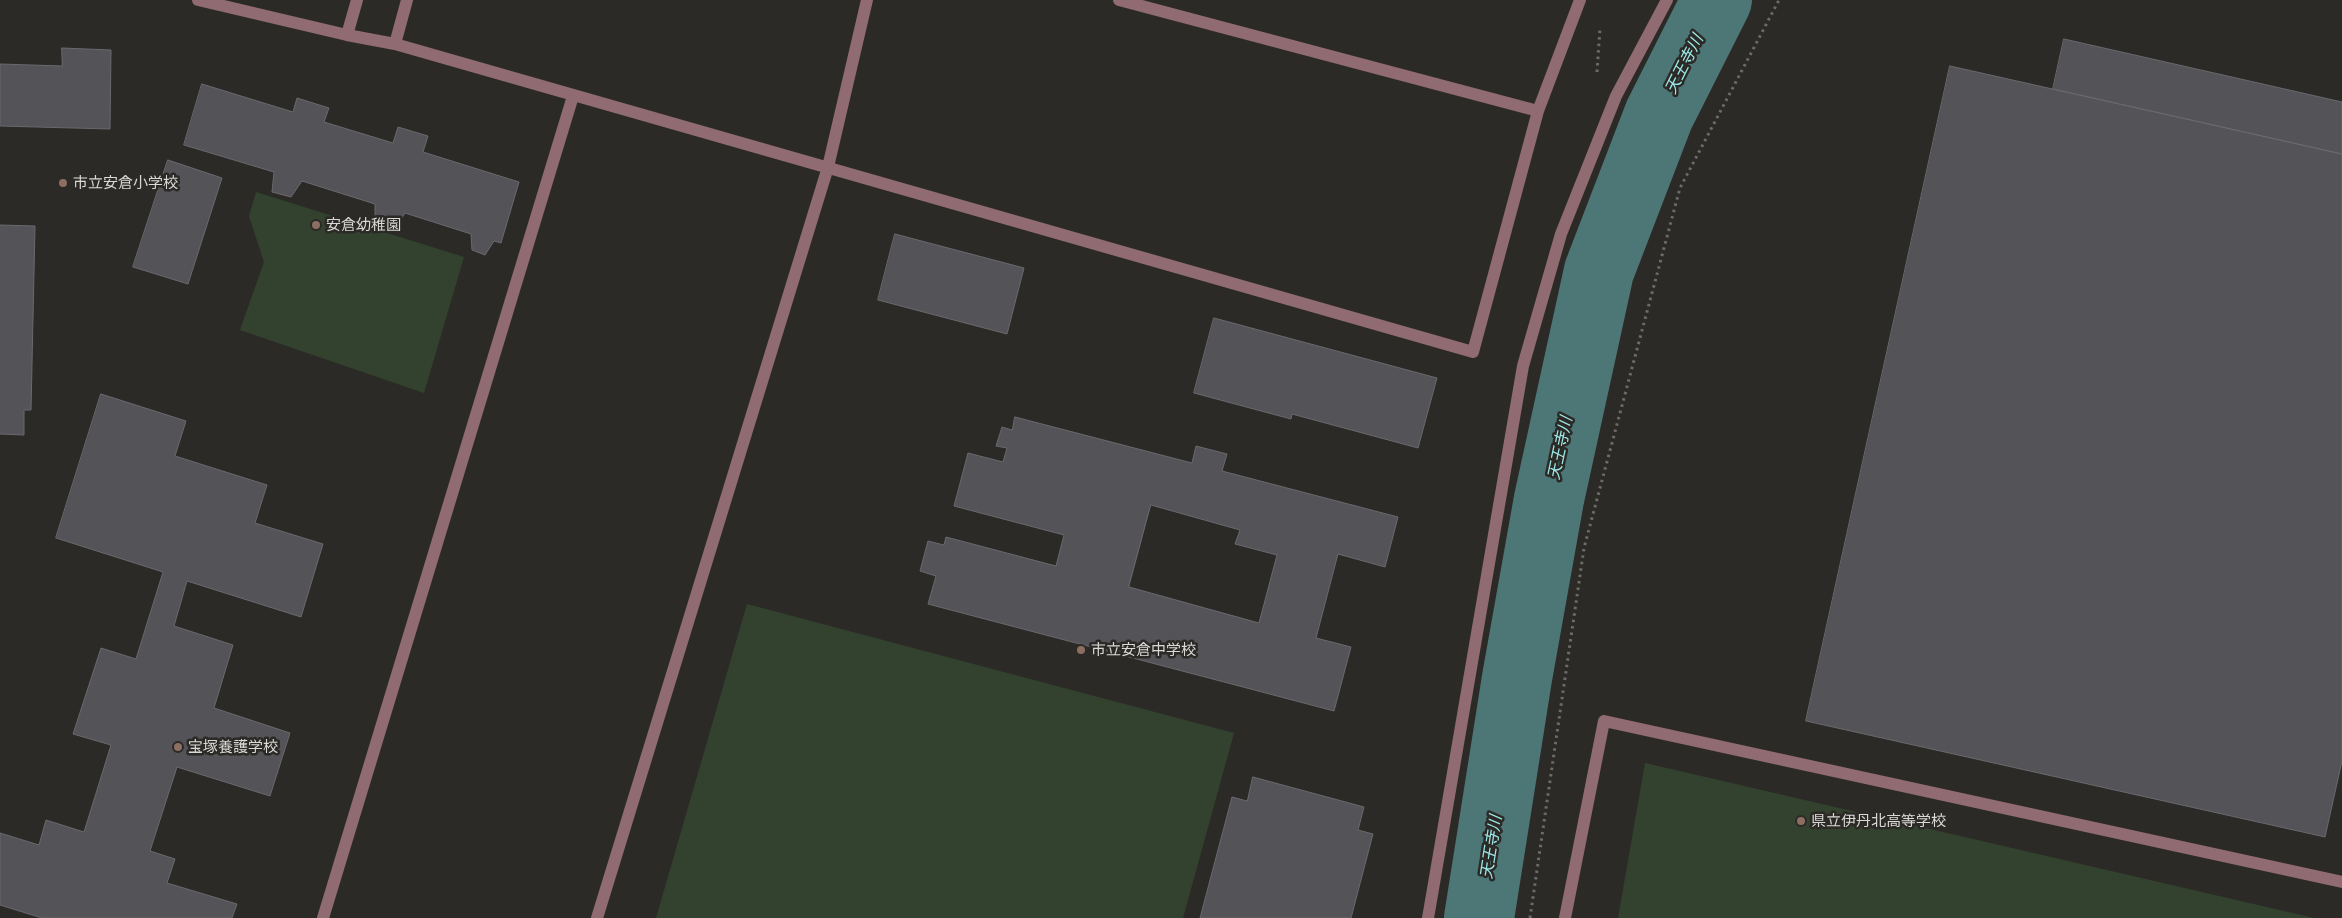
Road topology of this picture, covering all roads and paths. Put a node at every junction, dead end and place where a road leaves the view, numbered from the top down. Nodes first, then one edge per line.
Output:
1 (198, 0) edge
2 (357, 0) edge
3 (407, 0) edge
4 (867, 0) edge
5 (1119, 0) edge
6 (1580, 0) edge
7 (1667, 0) edge
8 (1779, 0) edge
9 (347, 35) junction
10 (395, 44) junction
11 (573, 96) junction
12 (1538, 111) junction
13 (828, 166) junction
14 (2342, 882) edge
15 (323, 918) edge
16 (597, 918) edge
17 (1428, 918) edge
18 (1530, 918) edge
19 (1565, 918) edge

1 - 9 street
2 - 9 street
3 - 10 street
4 - 13 street
5 - 12 street
6 - 12 street
7 - 17 street
8 - 18 path
9 - 10 street
10 - 11 street
11 - 13 street
11 - 15 street
12 - 13 street
13 - 16 street
14 - 19 street

